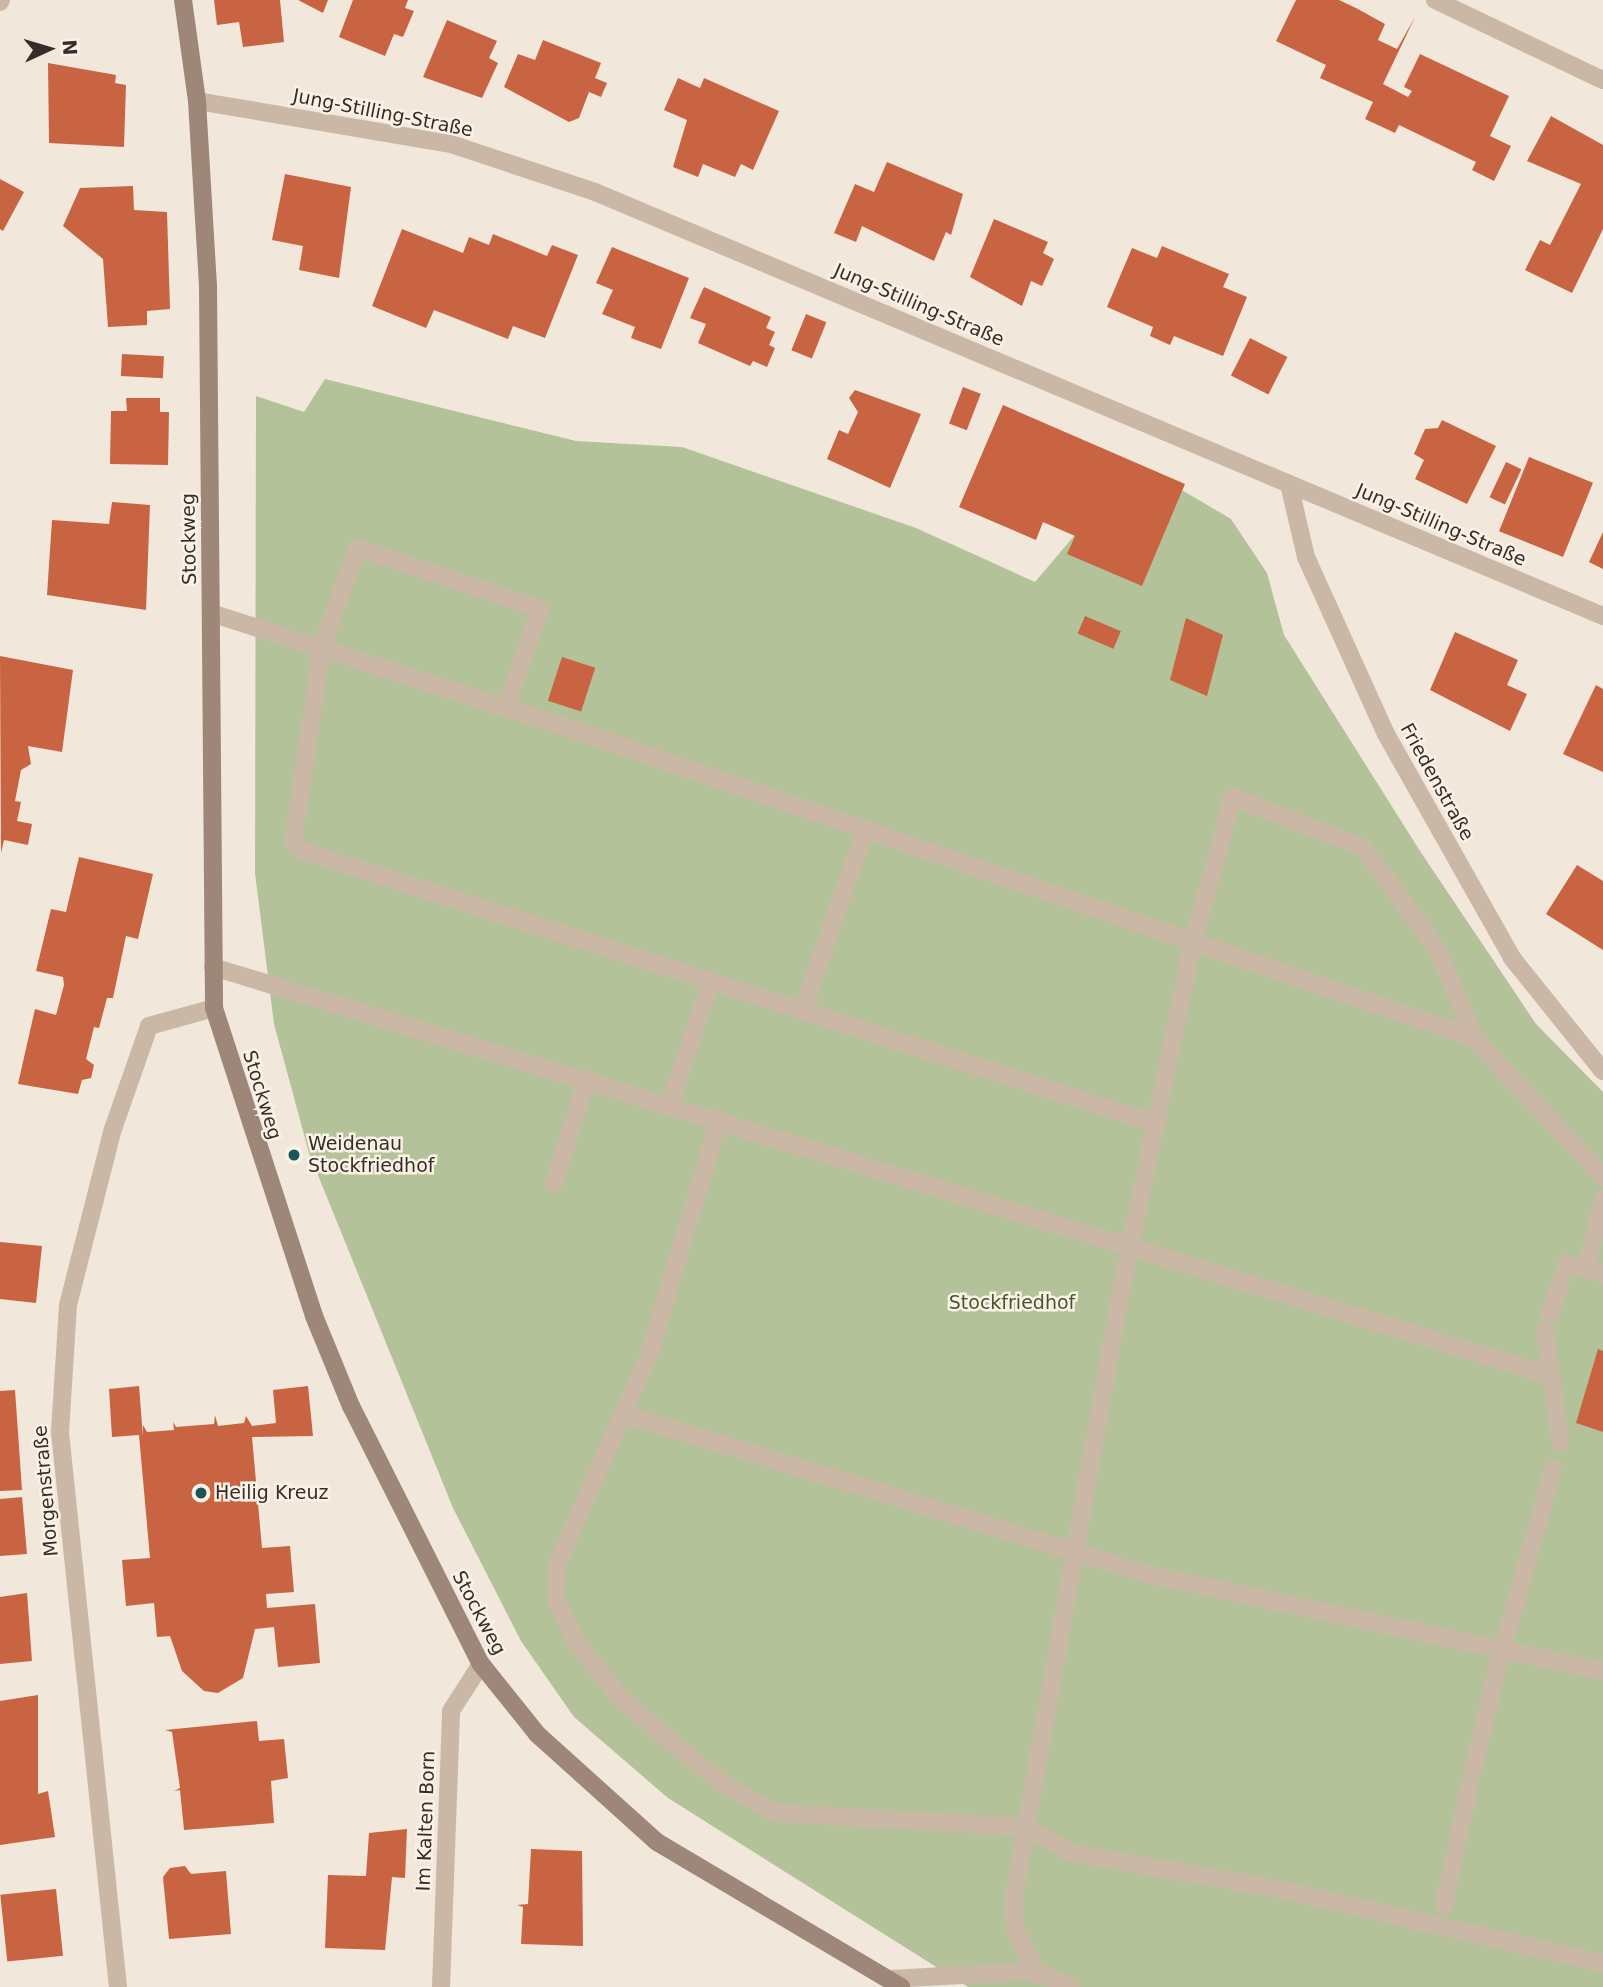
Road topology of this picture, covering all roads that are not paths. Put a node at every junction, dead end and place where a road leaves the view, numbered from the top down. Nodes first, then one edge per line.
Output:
1 (183, 0) edge
2 (1435, 0) edge
3 (1603, 80) edge
4 (197, 101) junction
5 (1289, 484) junction
6 (211, 613) junction
7 (1603, 616) edge
8 (322, 647) junction
9 (506, 707) junction
10 (865, 830) junction
11 (1193, 943) junction
12 (213, 967) junction
13 (710, 983) junction
14 (214, 1008) junction
15 (803, 1012) junction
16 (1474, 1038) junction
17 (1603, 1071) edge
18 (587, 1078) junction
19 (670, 1104) junction
20 (719, 1119) junction
21 (1157, 1125) junction
22 (1603, 1177) edge
23 (554, 1184) dead end
24 (1603, 1199) edge
25 (1133, 1247) junction
26 (1595, 1272) edge
27 (1550, 1314) dead end
28 (1545, 1332) dead end
29 (1548, 1375) junction
30 (623, 1414) junction
31 (1560, 1442) dead end
32 (1553, 1468) dead end
33 (1072, 1551) junction
34 (1499, 1663) junction
35 (481, 1664) junction
36 (1603, 1671) edge
37 (1025, 1827) junction
38 (1444, 1905) dead end
39 (1603, 1963) edge
40 (1037, 1971) junction
41 (896, 1983) edge
42 (117, 1987) edge
43 (440, 1987) edge
44 (1049, 1987) edge
45 (1072, 1987) edge

1 - 4 street, Stockweg
2 - 3 street
4 - 5 street, Jung-Stilling-Straße
4 - 6 street, Stockweg
5 - 7 street, Jung-Stilling-Straße
5 - 17 street, Friedenstraße
6 - 8 street
6 - 12 street, Stockweg
8 - 9 street
8 - 9 street
8 - 13 street
9 - 10 street
10 - 11 street
10 - 15 street
11 - 16 street
11 - 16 street
11 - 21 street
12 - 14 street, Stockweg
12 - 18 street
13 - 15 street
13 - 19 street
14 - 35 street, Stockweg
14 - 42 street, Morgenstraße
15 - 21 street
16 - 22 street
18 - 19 street
18 - 23 street
19 - 20 street
20 - 25 street
20 - 30 street
21 - 25 street
24 - 26 street
25 - 29 street
25 - 33 street
26 - 27 street
28 - 29 street
29 - 31 street
30 - 33 street
30 - 37 street
32 - 34 street
33 - 34 street
33 - 37 street
34 - 36 street
34 - 38 street
35 - 41 street, Stockweg
35 - 43 street, Im Kalten Born
37 - 39 street
37 - 40 street
40 - 41 street
40 - 44 street
40 - 45 street

